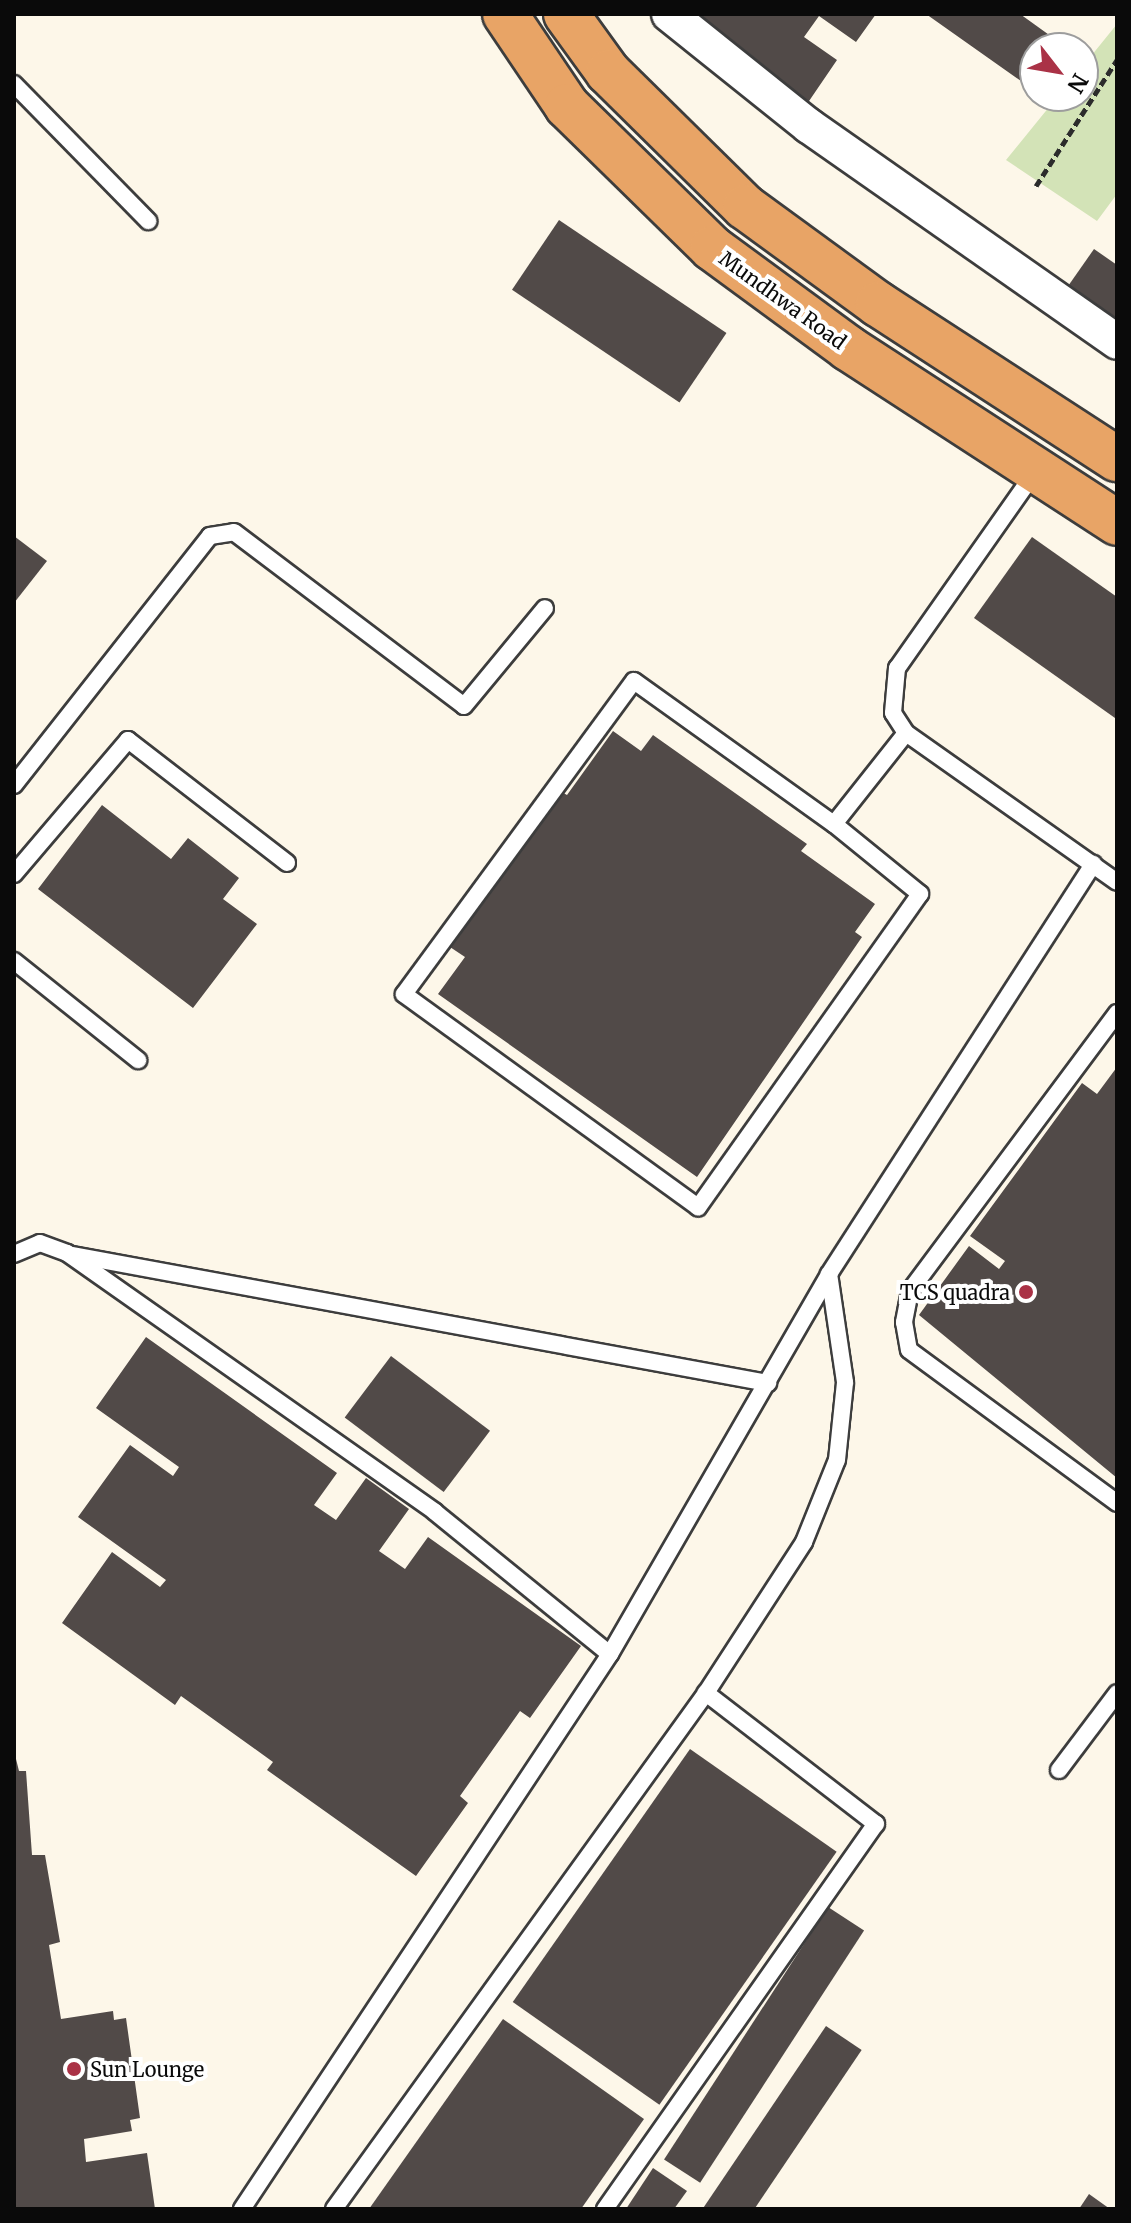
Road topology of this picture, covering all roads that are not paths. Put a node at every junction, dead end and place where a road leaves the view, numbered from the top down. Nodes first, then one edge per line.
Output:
1 (505, 14) edge
2 (566, 14) edge
3 (669, 14) edge
4 (14, 84) edge
5 (148, 221) dead end
6 (1117, 342) edge
7 (1117, 459) edge
8 (1036, 471) junction
9 (1117, 523) edge
10 (545, 608) dead end
11 (906, 733) junction
12 (14, 785) edge
13 (834, 824) junction
14 (287, 863) dead end
15 (1093, 864) junction
16 (14, 874) edge
17 (1117, 882) edge
18 (14, 961) edge
19 (1114, 1024) edge
20 (138, 1060) dead end
21 (67, 1253) junction
22 (14, 1254) edge
23 (829, 1274) junction
24 (768, 1383) junction
25 (1117, 1503) edge
26 (610, 1654) junction
27 (706, 1693) junction
28 (1117, 1693) edge
29 (1059, 1770) dead end
30 (242, 2209) edge
31 (334, 2209) edge
32 (605, 2209) edge

1 - 8 highway, Mundhwa Road
2 - 7 highway
3 - 6 street
4 - 5 lane
8 - 9 highway, Mundhwa Road
8 - 11 lane
10 - 12 lane
11 - 13 lane
11 - 15 lane
13 - 13 lane
14 - 16 lane
15 - 17 lane
15 - 23 lane
18 - 20 lane
19 - 25 lane
21 - 22 lane
21 - 24 lane
21 - 26 lane
23 - 24 lane
23 - 27 lane
24 - 26 lane
26 - 30 lane
27 - 31 lane
27 - 32 lane
28 - 29 lane

